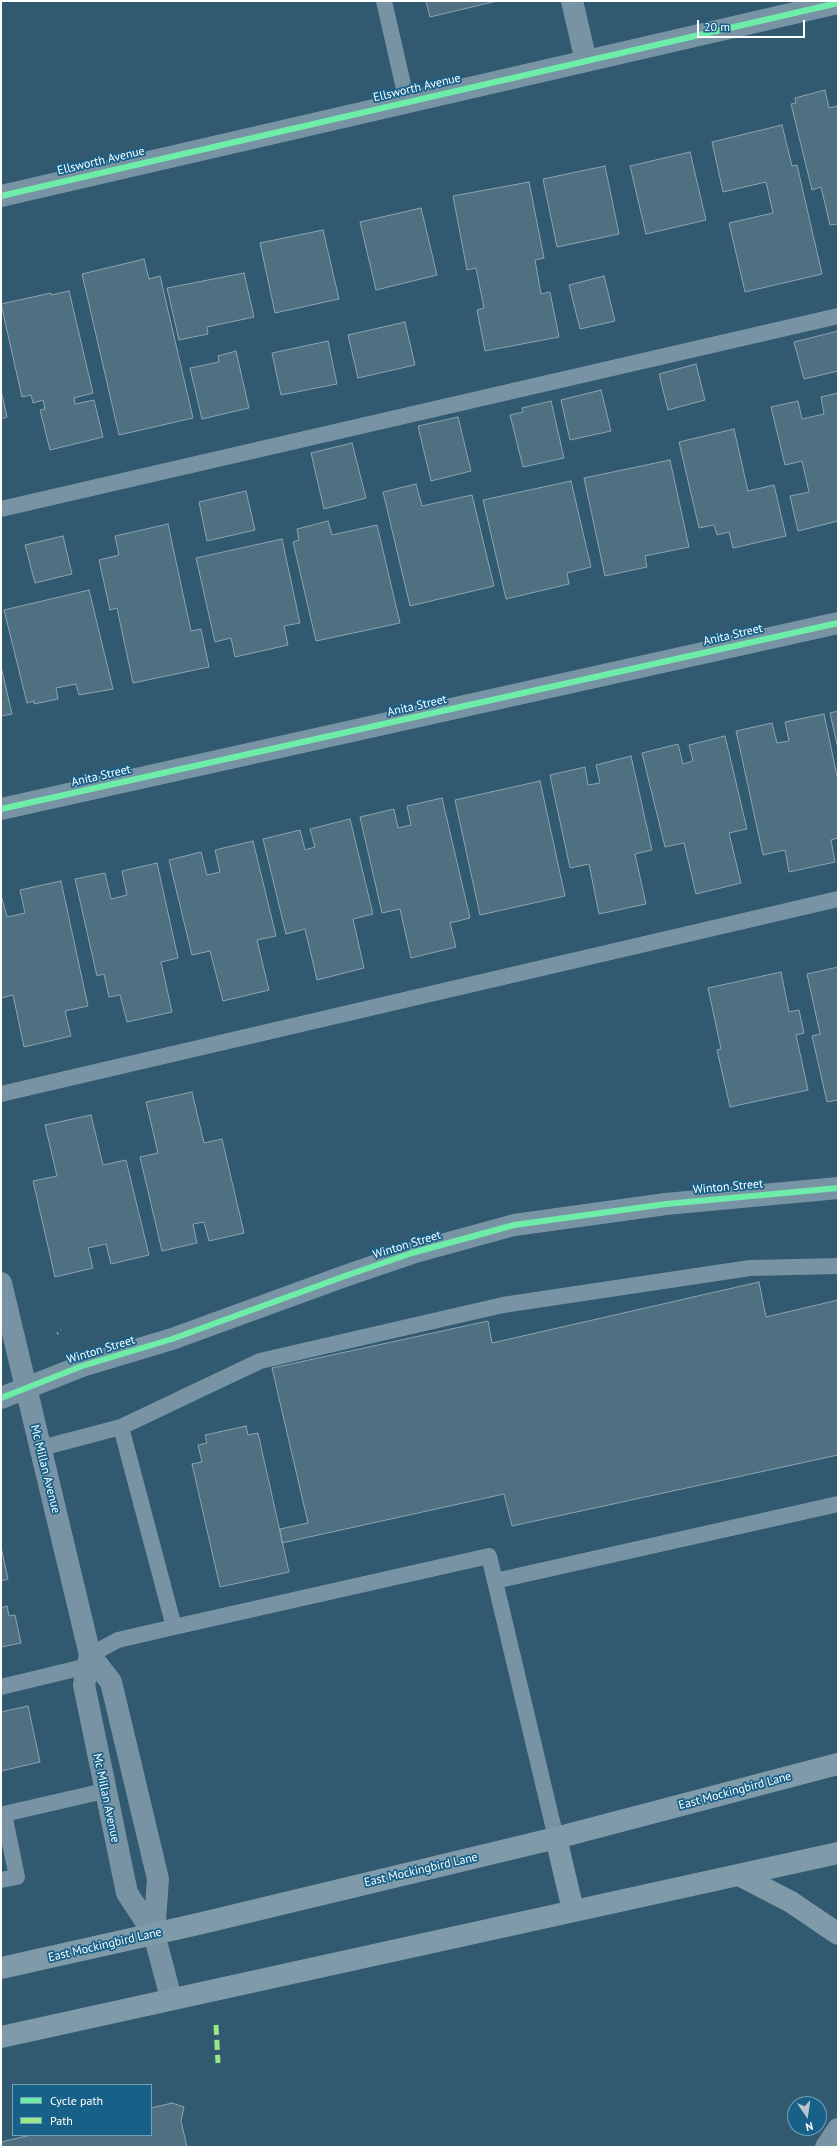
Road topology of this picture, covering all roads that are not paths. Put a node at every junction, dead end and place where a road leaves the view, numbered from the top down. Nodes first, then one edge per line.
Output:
1 (384, 1) edge
2 (572, 1) edge
3 (838, 3) edge
4 (586, 60) junction
5 (407, 102) junction
6 (1, 196) edge
7 (838, 316) edge
8 (1, 509) edge
9 (838, 624) edge
10 (1, 810) edge
11 (838, 898) edge
12 (1, 1094) edge
13 (838, 1188) edge
14 (838, 1266) edge
15 (1, 1283) edge
16 (25, 1388) junction
17 (1, 1398) edge
18 (121, 1427) junction
19 (41, 1448) junction
20 (838, 1504) edge
21 (495, 1581) junction
22 (174, 1627) junction
23 (92, 1662) junction
24 (1, 1687) edge
25 (838, 1764) edge
26 (104, 1791) junction
27 (2, 1815) edge
28 (556, 1838) junction
29 (838, 1853) edge
30 (739, 1875) junction
31 (1, 1880) edge
32 (573, 1910) junction
33 (154, 1934) junction
34 (838, 1934) edge
35 (1, 1968) edge
36 (171, 1998) junction
37 (1, 2037) edge
38 (838, 2129) edge
39 (826, 2147) edge

1 - 5 lane
2 - 4 street
3 - 4 street, Ellsworth Avenue
4 - 5 street, Ellsworth Avenue
5 - 6 street, Ellsworth Avenue
7 - 8 lane
9 - 10 street, Anita Street
11 - 12 lane
13 - 16 street, Winton Street
14 - 18 lane
15 - 16 street, Mc Millan Avenue
16 - 17 street, Winton Street
16 - 19 street, Mc Millan Avenue
18 - 19 lane
18 - 22 lane
19 - 23 street, Mc Millan Avenue
20 - 21 lane
21 - 22 lane
21 - 28 lane
22 - 23 lane
23 - 24 lane
23 - 26 street, Mc Millan Avenue
23 - 33 street, Mc Millan Avenue
25 - 28 main road, East Mockingbird Lane
26 - 27 lane
26 - 33 street, Mc Millan Avenue
27 - 31 lane
28 - 32 main road
28 - 33 main road, East Mockingbird Lane
29 - 30 main road
30 - 32 main road
30 - 34 main road
32 - 36 main road
33 - 35 main road, East Mockingbird Lane
33 - 36 street, Mc Millan Avenue
36 - 37 main road
38 - 39 street

